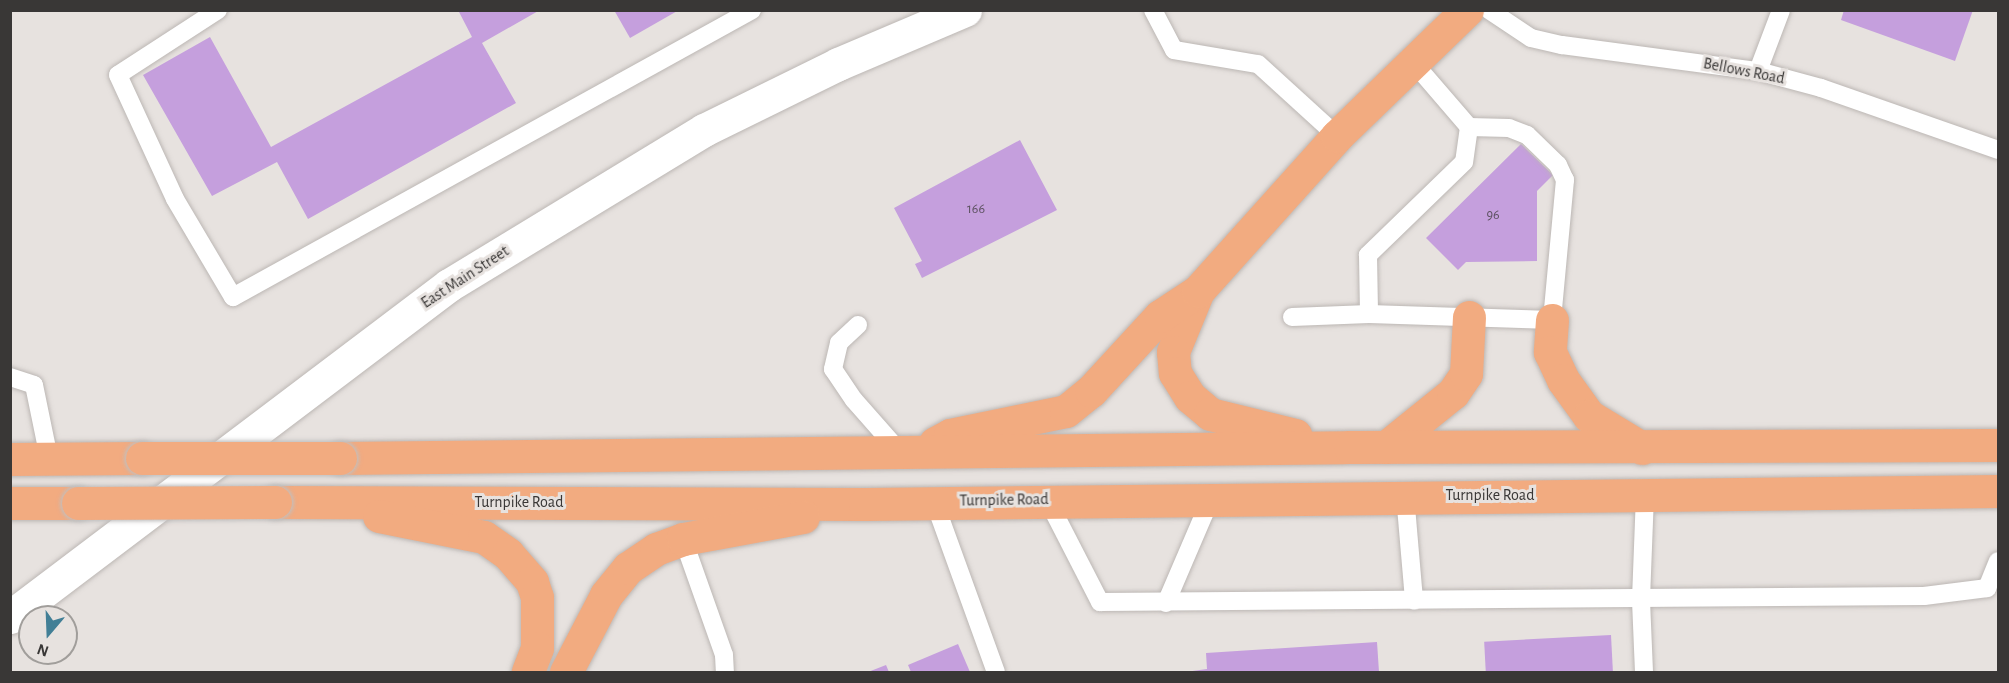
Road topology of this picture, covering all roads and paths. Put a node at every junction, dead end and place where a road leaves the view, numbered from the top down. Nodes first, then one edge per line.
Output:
1 (218, 10) edge
2 (752, 10) edge
3 (965, 10) edge
4 (1153, 10) edge
5 (1467, 10) edge
6 (1489, 10) edge
7 (1781, 10) edge
8 (1413, 62) junction
9 (1758, 71) junction
10 (1469, 128) junction
11 (1337, 136) junction
12 (1998, 150) edge
13 (1198, 291) junction
14 (1369, 314) junction
15 (1292, 317) dead end
16 (1469, 317) junction
17 (1552, 320) junction
18 (858, 325) dead end
19 (10, 377) edge
20 (1998, 445) edge
21 (1350, 447) junction
22 (1386, 447) junction
23 (1642, 448) junction
24 (910, 452) junction
25 (49, 458) junction
26 (10, 459) edge
27 (1998, 491) edge
28 (1405, 495) junction
29 (1645, 495) junction
30 (1211, 498) junction
31 (1047, 499) junction
32 (934, 501) junction
33 (10, 503) edge
34 (319, 504) junction
35 (865, 504) junction
36 (683, 539) junction
37 (1998, 561) edge
38 (1641, 599) junction
39 (1414, 601) junction
40 (1166, 603) junction
41 (10, 617) edge
42 (528, 672) edge
43 (566, 672) edge
44 (725, 672) edge
45 (996, 672) edge
46 (1644, 672) edge

1 - 2 lane
3 - 41 main road, East Main Street
4 - 11 lane
5 - 8 highway
6 - 9 lane, Bellows Road
7 - 9 lane
8 - 10 lane
8 - 11 highway
9 - 12 lane, Bellows Road
10 - 14 lane
10 - 17 lane
11 - 13 highway
13 - 21 highway
13 - 24 highway
14 - 15 lane
14 - 16 lane
16 - 17 lane
16 - 22 highway
17 - 23 highway
18 - 24 lane
19 - 25 lane
20 - 23 highway
21 - 22 highway
21 - 24 highway
22 - 23 highway
24 - 25 highway, bridge
25 - 26 highway
27 - 29 highway, Turnpike Road
28 - 29 highway, Turnpike Road
28 - 30 highway, Turnpike Road
28 - 39 lane
29 - 38 lane
30 - 31 highway, Turnpike Road
30 - 40 lane
31 - 32 highway, Turnpike Road
31 - 40 lane
32 - 35 highway, Turnpike Road
32 - 45 lane
33 - 34 highway, Turnpike Road, bridge
34 - 35 highway, Turnpike Road
34 - 42 highway
35 - 36 highway
36 - 43 highway
36 - 44 lane
37 - 38 lane
38 - 39 lane
38 - 46 lane
39 - 40 lane

